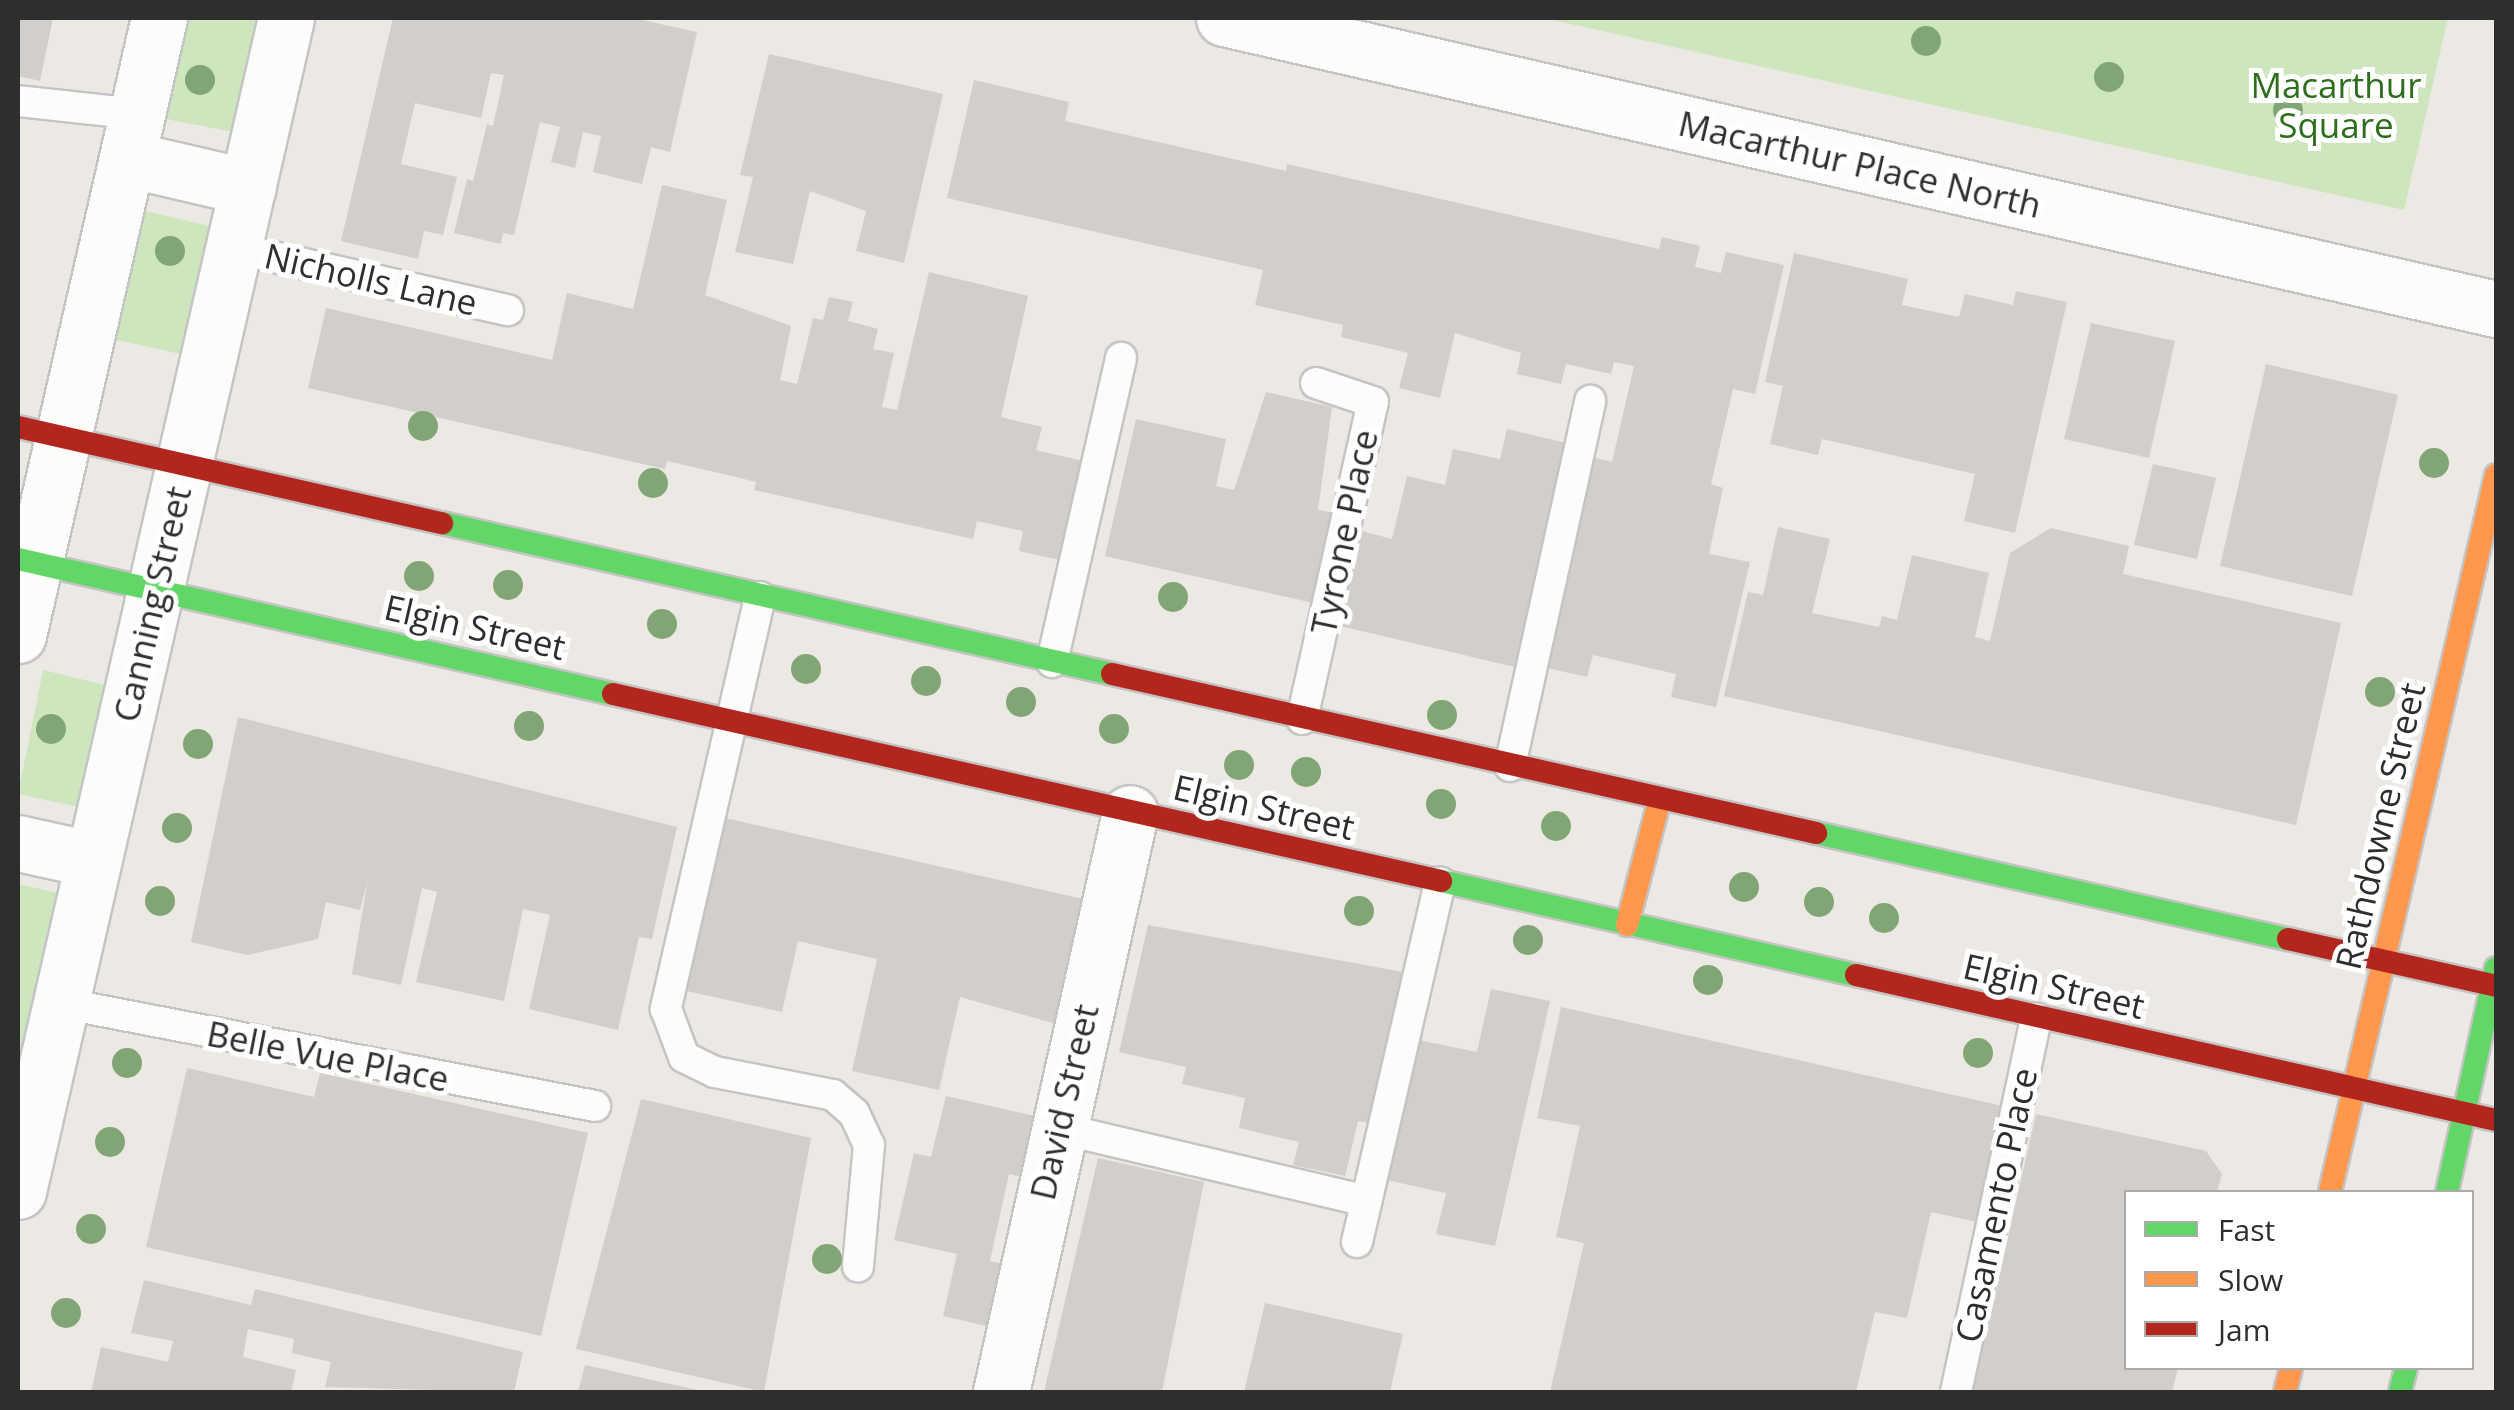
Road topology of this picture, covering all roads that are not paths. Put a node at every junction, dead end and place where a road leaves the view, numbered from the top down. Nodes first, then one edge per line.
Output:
1 (160, 18) edge
2 (286, 18) edge
3 (1224, 18) edge
4 (18, 101) edge
5 (132, 136) junction
6 (248, 186) junction
7 (234, 248) junction
8 (2496, 309) edge
9 (508, 310) dead end
10 (1121, 358) dead end
11 (1316, 384) dead end
12 (1590, 401) dead end
13 (40, 432) edge
14 (184, 465) junction
15 (2496, 475) edge
16 (27, 561) edge
17 (157, 590) junction
18 (760, 597) junction
19 (18, 635) edge
20 (1052, 662) junction
21 (1302, 719) junction
22 (727, 721) junction
23 (1510, 766) junction
24 (1660, 798) junction
25 (1130, 812) junction
26 (18, 843) edge
27 (90, 859) junction
28 (1440, 882) junction
29 (1627, 924) junction
30 (2385, 962) junction
31 (2495, 980) edge
32 (61, 1004) junction
33 (2036, 1018) junction
34 (2355, 1089) junction
35 (595, 1106) dead end
36 (2464, 1113) junction
37 (2496, 1120) edge
38 (1058, 1128) junction
39 (2330, 1190) edge
40 (2447, 1190) edge
41 (18, 1191) edge
42 (1366, 1201) junction
43 (1356, 1242) dead end
44 (858, 1266) dead end
45 (1001, 1392) edge
46 (1956, 1392) edge

1 - 5 street
2 - 6 street, Canning Street
3 - 8 street, Macarthur Place North
4 - 5 lane
5 - 6 street
5 - 13 street
6 - 7 street, Canning Street
7 - 9 lane, Nicholls Lane
7 - 14 street, Canning Street
10 - 20 lane
11 - 21 lane, Tyrone Place
12 - 23 lane
13 - 14 main road
13 - 16 street
14 - 17 street, Canning Street
14 - 18 main road
15 - 30 main road, Rathdowne Street
16 - 17 main road, Elgin Street
16 - 19 street
17 - 22 main road, Elgin Street
17 - 27 street, Canning Street
18 - 20 main road
18 - 22 lane
20 - 21 main road
21 - 23 main road
22 - 25 main road, Elgin Street
22 - 44 lane
23 - 24 main road
24 - 29 main road
24 - 30 main road
25 - 28 main road, Elgin Street
25 - 38 street, David Street
26 - 27 street
27 - 32 street, Canning Street
28 - 29 main road, Elgin Street
28 - 42 lane
29 - 33 main road, Elgin Street
30 - 31 main road
30 - 34 main road, Rathdowne Street
31 - 36 main road
32 - 35 lane, Belle Vue Place
32 - 41 street, Canning Street
33 - 34 main road, Elgin Street
33 - 46 lane, Casamento Place
34 - 36 main road, Elgin Street
34 - 39 main road, Rathdowne Street
36 - 37 main road, Elgin Street
36 - 40 main road
38 - 42 lane
38 - 45 street, David Street
42 - 43 lane

